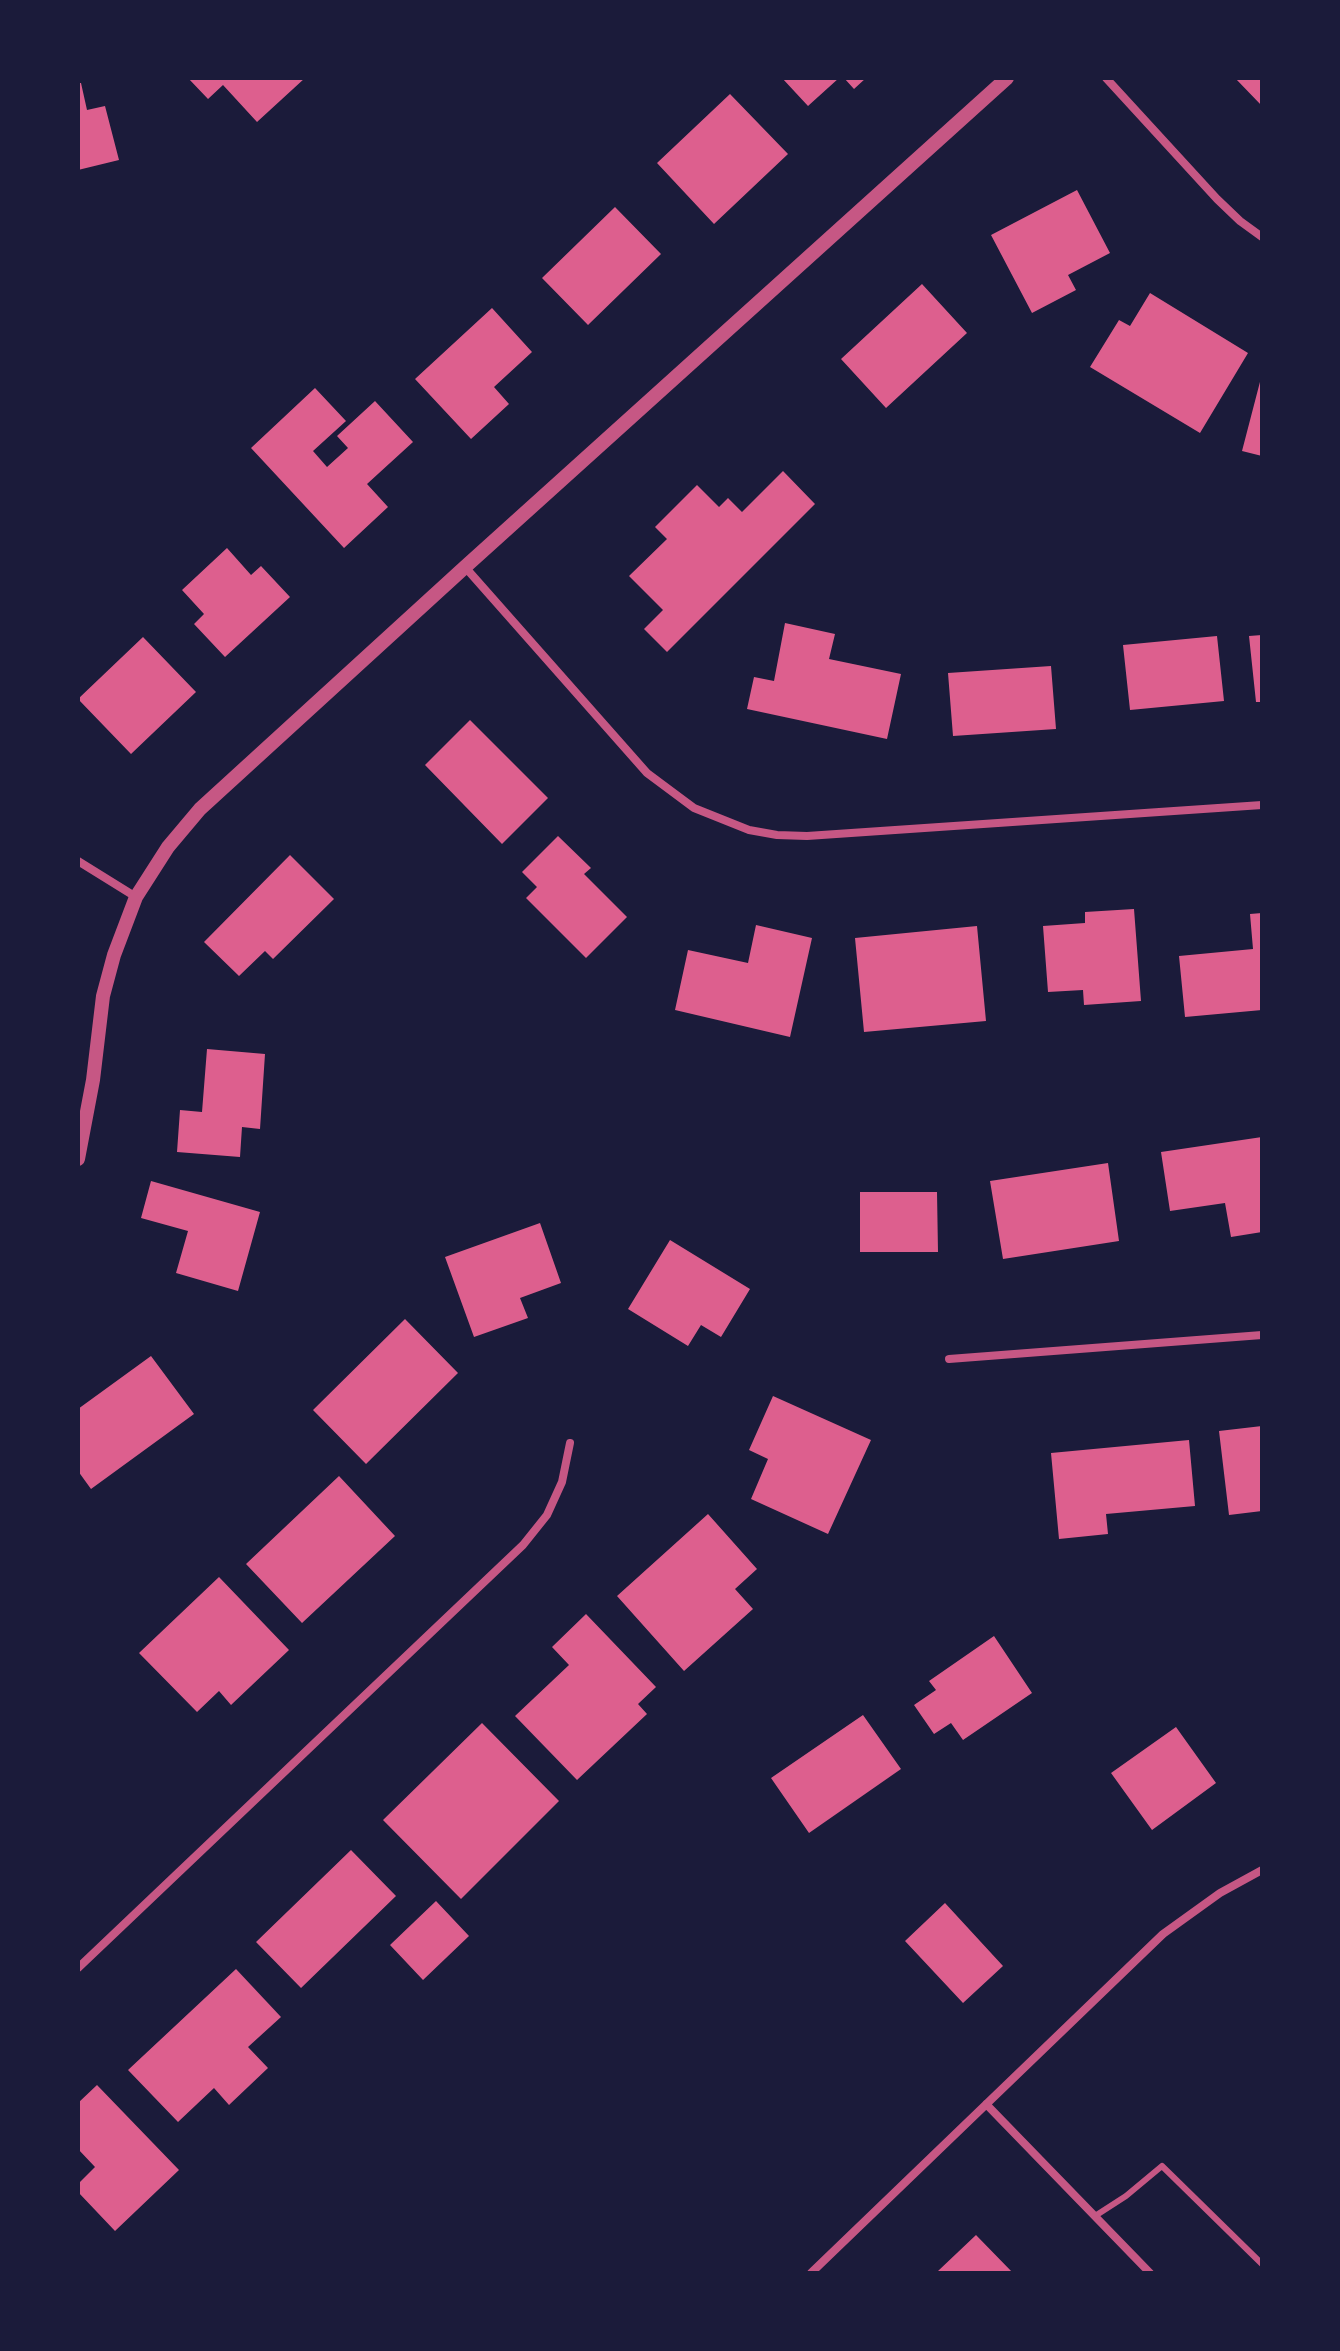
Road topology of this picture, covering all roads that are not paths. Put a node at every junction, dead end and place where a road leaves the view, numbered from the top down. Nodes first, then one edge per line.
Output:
1 (1007, 78) edge
2 (1106, 78) edge
3 (1262, 237) edge
4 (465, 567) junction
5 (1262, 805) edge
6 (78, 861) edge
7 (136, 897) junction
8 (78, 1159) edge
9 (1262, 1335) edge
10 (949, 1359) dead end
11 (570, 1443) dead end
12 (1262, 1870) edge
13 (78, 1968) edge
14 (986, 2104) junction
15 (1095, 2216) junction
16 (1262, 2264) edge
17 (811, 2273) edge
18 (1150, 2273) edge

1 - 4 street
2 - 3 street
4 - 5 street
4 - 7 street
6 - 7 street
7 - 8 street
9 - 10 street
11 - 13 street
12 - 14 street
14 - 15 street
14 - 17 street
15 - 16 lane
15 - 18 street

